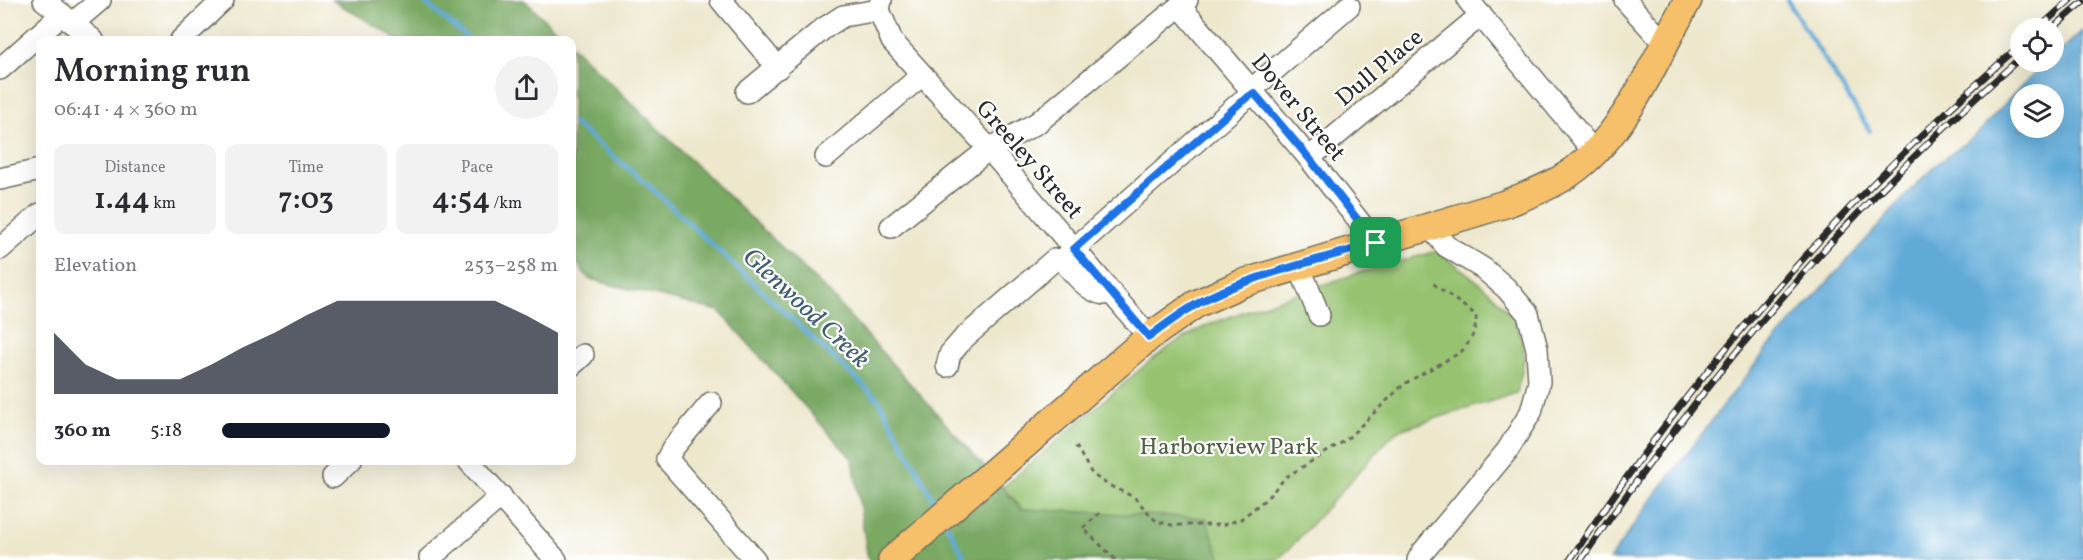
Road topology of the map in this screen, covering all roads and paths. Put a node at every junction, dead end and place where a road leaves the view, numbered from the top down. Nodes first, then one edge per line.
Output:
1 (44, 0) edge
2 (100, 0) edge
3 (223, 0) edge
4 (722, 0) edge
5 (1625, 0) edge
6 (1688, 0) edge
7 (1184, 3) edge
8 (880, 5) edge
9 (1349, 6) dead end
10 (1474, 8) edge
11 (68, 19) junction
12 (45, 36) edge
13 (88, 36) edge
14 (185, 36) edge
15 (36, 43) edge
16 (1664, 43) junction
17 (778, 68) junction
18 (0, 69) edge
19 (922, 75) junction
20 (747, 92) dead end
21 (1253, 92) junction
22 (989, 149) junction
23 (1595, 153) junction
24 (826, 157) dead end
25 (1309, 158) junction
26 (36, 171) edge
27 (0, 179) edge
28 (36, 218) edge
29 (891, 226) dead end
30 (1430, 227) junction
31 (1376, 243) junction
32 (0, 249) edge
33 (1074, 249) junction
34 (1299, 266) junction
35 (1431, 282) dead end
36 (1113, 295) junction
37 (1319, 315) dead end
38 (1149, 337) junction
39 (947, 366) dead end
40 (711, 403) dead end
41 (1076, 446) dead end
42 (346, 465) edge
43 (473, 465) edge
44 (333, 477) dead end
45 (501, 496) junction
46 (1100, 513) dead end
47 (430, 558) dead end
48 (552, 559) edge
49 (755, 560) edge
50 (892, 560) edge
51 (1116, 560) edge
52 (1419, 560) edge

1 - 11 street
2 - 11 street
3 - 14 street
4 - 17 street
5 - 16 street
6 - 16 main road
7 - 21 street, Dover Street
7 - 22 street
8 - 17 street
8 - 19 street, Greeley Street
9 - 21 street
10 - 23 street
10 - 25 street, Dull Place
11 - 12 street
11 - 13 street
15 - 18 street
16 - 23 main road
17 - 20 street
19 - 22 street, Greeley Street
19 - 24 street
21 - 25 street, Dover Street
21 - 33 street
22 - 29 street
22 - 33 street, Greeley Street
23 - 30 main road
25 - 31 street, Dover Street
26 - 27 street
28 - 32 street
30 - 31 main road
30 - 52 street
31 - 34 main road
33 - 36 street, Greeley Street
34 - 37 street
34 - 38 main road
35 - 41 path
36 - 38 street, Greeley Street
36 - 39 street
38 - 50 main road
40 - 49 street
42 - 44 street
43 - 45 street
45 - 47 street
45 - 48 street
46 - 51 path

